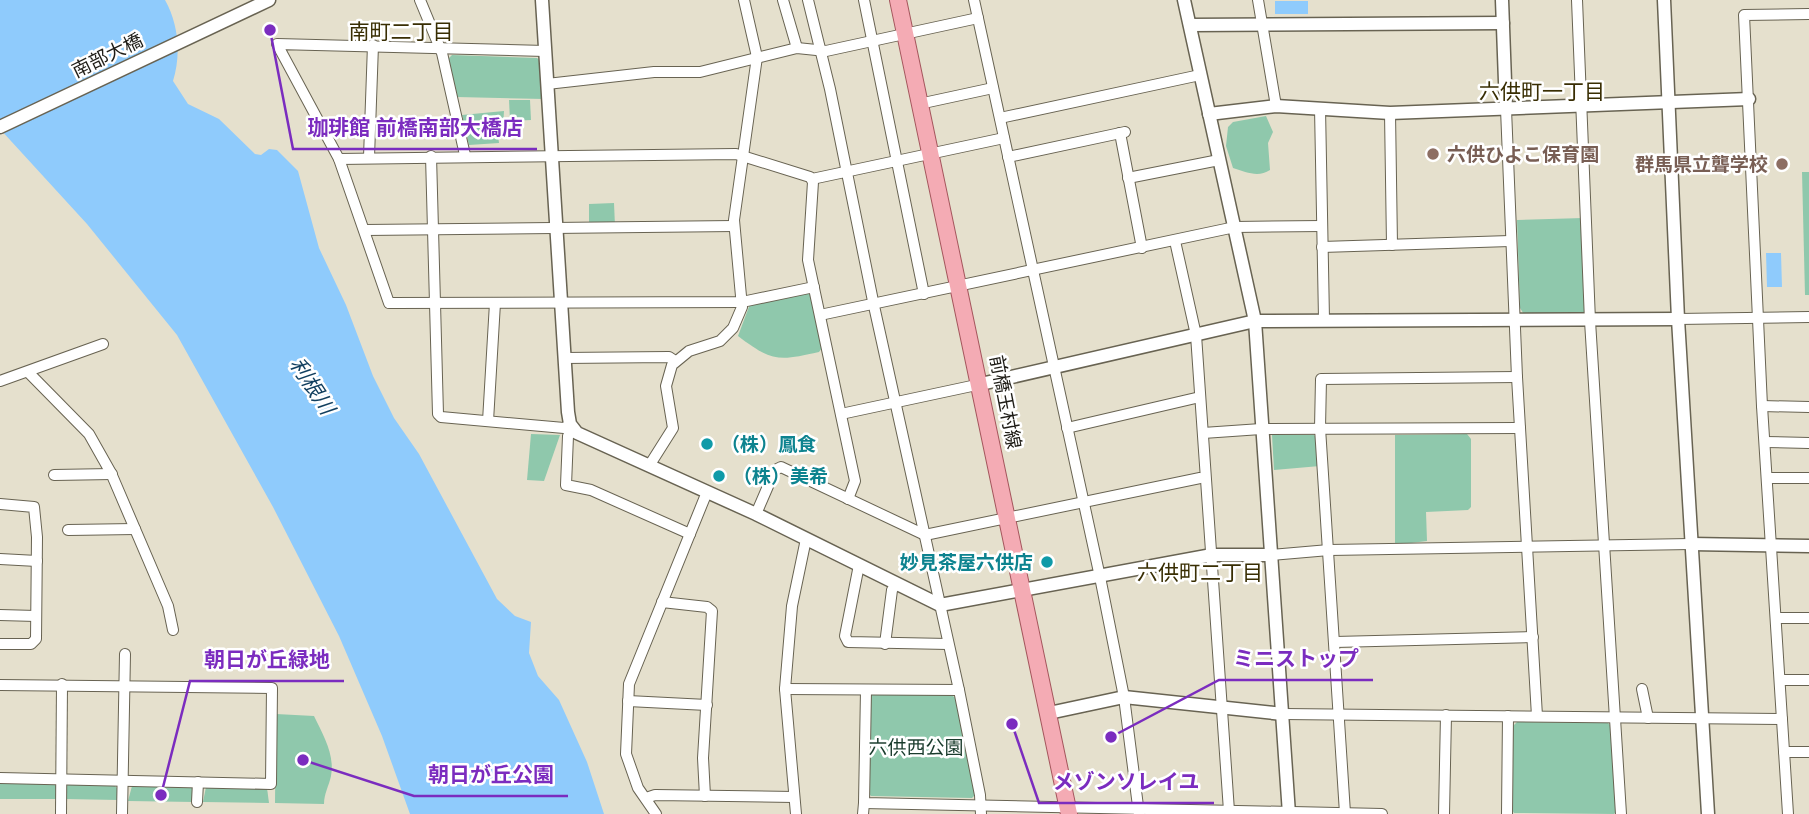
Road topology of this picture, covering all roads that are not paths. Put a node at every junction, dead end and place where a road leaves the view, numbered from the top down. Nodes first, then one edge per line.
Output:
1 (420, 0) edge
2 (542, 0) edge
3 (744, 0) edge
4 (783, 0) edge
5 (808, 0) edge
6 (864, 0) edge
7 (898, 0) edge
8 (974, 0) edge
9 (1184, 0) edge
10 (1258, 0) edge
11 (1502, 0) edge
12 (1577, 0) edge
13 (1664, 0) edge
14 (261, 2) edge
15 (1809, 14) edge
16 (978, 18) junction
17 (1262, 23) junction
18 (1503, 23) junction
19 (1190, 25) junction
20 (905, 35) junction
21 (872, 42) junction
22 (373, 45) junction
23 (440, 48) junction
24 (797, 48) junction
25 (545, 51) junction
26 (821, 51) junction
27 (758, 57) junction
28 (1200, 75) junction
29 (547, 84) junction
30 (993, 88) junction
31 (1749, 99) junction
32 (1668, 103) junction
33 (919, 104) junction
34 (1276, 106) junction
35 (1582, 107) junction
36 (1320, 108) junction
37 (1506, 109) junction
38 (1390, 113) junction
39 (1209, 114) junction
40 (1000, 118) junction
41 (0, 127) edge
42 (1004, 138) junction
43 (930, 153) junction
44 (742, 154) junction
45 (465, 155) junction
46 (551, 155) junction
47 (431, 156) junction
48 (369, 157) junction
49 (1008, 157) junction
50 (339, 159) junction
51 (897, 160) junction
52 (1219, 160) junction
53 (847, 171) junction
54 (1128, 178) junction
55 (812, 179) junction
56 (734, 226) junction
57 (1322, 226) junction
58 (556, 227) junction
59 (1235, 227) junction
60 (433, 228) junction
61 (365, 230) junction
62 (1175, 241) junction
63 (1510, 241) junction
64 (1392, 245) junction
65 (1322, 247) junction
66 (1142, 248) junction
67 (1033, 271) junction
68 (961, 286) junction
69 (814, 287) junction
70 (924, 294) junction
71 (742, 302) junction
72 (495, 303) junction
73 (561, 303) junction
74 (435, 304) junction
75 (874, 306) junction
76 (820, 315) junction
77 (1809, 317) edge
78 (1759, 318) junction
79 (1324, 319) junction
80 (1678, 319) junction
81 (1515, 320) junction
82 (1255, 321) junction
83 (1590, 321) junction
84 (1196, 335) junction
85 (103, 344) dead end
86 (564, 358) junction
87 (676, 361) junction
88 (1055, 368) junction
89 (29, 373) junction
90 (1517, 377) junction
91 (0, 381) edge
92 (981, 384) junction
93 (1200, 397) junction
94 (896, 401) junction
95 (1762, 406) junction
96 (1809, 407) edge
97 (841, 414) junction
98 (488, 421) junction
99 (572, 428) junction
100 (1067, 428) junction
101 (1320, 428) junction
102 (1520, 428) junction
103 (1263, 429) junction
104 (1203, 433) junction
105 (1765, 443) junction
106 (1809, 443) edge
107 (649, 466) junction
108 (112, 474) junction
109 (54, 475) dead end
110 (1200, 478) dead end
111 (1767, 478) junction
112 (1809, 478) edge
113 (707, 492) junction
114 (848, 499) junction
115 (1083, 503) junction
116 (0, 504) edge
117 (756, 514) junction
118 (1008, 519) junction
119 (68, 530) dead end
120 (135, 530) junction
121 (690, 534) junction
122 (925, 535) junction
123 (806, 539) junction
124 (1691, 544) junction
125 (1604, 545) junction
126 (1771, 545) junction
127 (1809, 546) edge
128 (1527, 547) junction
129 (1329, 550) junction
130 (1212, 555) junction
131 (1271, 555) junction
132 (0, 559) edge
133 (37, 561) junction
134 (859, 565) junction
135 (1100, 577) junction
136 (896, 584) junction
137 (1023, 591) junction
138 (662, 602) junction
139 (940, 605) junction
140 (0, 615) edge
141 (36, 616) junction
142 (1776, 618) junction
143 (1809, 618) edge
144 (173, 629) dead end
145 (1533, 637) junction
146 (1335, 642) junction
147 (0, 644) edge
148 (885, 644) junction
149 (948, 644) junction
150 (125, 654) dead end
151 (1780, 680) junction
152 (1809, 680) edge
153 (62, 684) junction
154 (0, 685) edge
155 (124, 685) junction
156 (785, 689) junction
157 (1642, 689) dead end
158 (866, 690) junction
159 (959, 690) junction
160 (1124, 697) junction
161 (628, 701) junction
162 (707, 705) junction
163 (1221, 708) junction
164 (1049, 713) junction
165 (1283, 714) junction
166 (1446, 715) junction
167 (1340, 716) junction
168 (1508, 716) junction
169 (1537, 716) junction
170 (1615, 718) junction
171 (1648, 718) junction
172 (1702, 719) junction
173 (1782, 719) junction
174 (1784, 752) junction
175 (1809, 752) edge
176 (0, 778) edge
177 (62, 779) junction
178 (124, 780) junction
179 (198, 782) junction
180 (705, 796) junction
181 (794, 797) junction
182 (646, 798) junction
183 (197, 802) dead end
184 (864, 803) junction
185 (981, 809) edge
186 (1068, 810) edge
187 (1139, 811) edge
188 (1229, 811) junction
189 (1289, 813) edge
190 (1345, 813) edge
191 (61, 814) edge
192 (122, 814) edge
193 (656, 814) edge
194 (796, 814) edge
195 (863, 814) edge
196 (1382, 814) edge
197 (1444, 814) edge
198 (1507, 814) edge
199 (1621, 814) edge
200 (1708, 814) edge
201 (1788, 814) edge

1 - 23 street
2 - 25 street
3 - 27 street
4 - 24 street
5 - 26 street
6 - 21 street
7 - 20 main road, 前橋玉村線
8 - 16 street
9 - 19 street
10 - 17 street
11 - 18 street
12 - 35 street
13 - 32 street
14 - 41 street, 南部大橋
15 - 31 street
16 - 20 street
16 - 30 street
17 - 18 street
17 - 19 street
17 - 34 street
18 - 37 street
19 - 28 street
20 - 21 street
20 - 33 main road, 前橋玉村線
21 - 26 street
21 - 51 street
22 - 23 street
22 - 48 street
22 - 50 street
23 - 25 street
23 - 45 street
24 - 26 street
24 - 27 street
25 - 29 street
26 - 53 street
27 - 29 street
27 - 44 street
28 - 39 street
28 - 40 street
29 - 46 street
30 - 33 street
30 - 40 street
31 - 32 street
31 - 78 street
32 - 35 street
32 - 80 street
33 - 43 main road, 前橋玉村線
34 - 36 street
34 - 39 street
35 - 37 street
35 - 83 street
36 - 38 street
36 - 57 street
37 - 38 street
37 - 63 street
38 - 64 street
39 - 52 street
40 - 42 street
42 - 43 street
42 - 49 street
43 - 51 street
43 - 68 main road, 前橋玉村線
44 - 46 street
44 - 55 street
44 - 56 street
45 - 46 street
45 - 47 street
46 - 58 street
47 - 48 street
47 - 60 street
48 - 50 street
49 - 54 street
49 - 67 street
50 - 61 street
51 - 53 street
51 - 70 street
52 - 54 street
52 - 59 street
53 - 55 street
53 - 75 street
54 - 66 street
55 - 69 street
56 - 58 street
56 - 71 street
57 - 59 street
57 - 65 street
58 - 60 street
58 - 73 street
59 - 62 street
59 - 82 street
60 - 61 street
60 - 74 street
61 - 74 street
62 - 66 street
62 - 84 street
63 - 64 street
63 - 81 street
64 - 65 street
65 - 79 street
66 - 67 street
67 - 68 street
67 - 88 street
68 - 70 street
68 - 92 main road, 前橋玉村線
69 - 71 street
69 - 76 street
70 - 75 street
71 - 73 street
71 - 87 street
72 - 73 street
72 - 74 street
72 - 98 street
73 - 86 street
74 - 98 street
75 - 76 street
75 - 94 street
76 - 97 street
77 - 78 street
78 - 80 street
78 - 95 street
79 - 81 street
79 - 82 street
80 - 83 street
80 - 124 street
81 - 83 street
81 - 90 street
82 - 84 street
82 - 103 street
83 - 125 street
84 - 88 street
84 - 93 street
85 - 89 street
86 - 87 street
86 - 99 street
87 - 107 street
88 - 92 street
88 - 100 street
89 - 91 street
89 - 108 street
90 - 101 street
90 - 102 street
92 - 94 street
92 - 118 main road, 前橋玉村線
93 - 100 street
93 - 104 street
94 - 97 street
94 - 122 street
95 - 96 street
95 - 105 street
97 - 114 street
98 - 99 street
99 - 107 street
99 - 121 street
100 - 115 street
101 - 102 street
101 - 103 street
101 - 129 street
102 - 128 street
103 - 104 street
103 - 131 street
104 - 130 street
105 - 106 street
105 - 111 street
107 - 113 street
108 - 109 street
108 - 120 street
110 - 115 street
111 - 112 street
111 - 126 street
113 - 117 street
113 - 121 street
114 - 117 street
114 - 122 street
115 - 118 street
115 - 135 street
116 - 133 street
117 - 123 street
118 - 122 street
118 - 137 main road, 前橋玉村線
119 - 120 street
120 - 144 street
121 - 138 street
122 - 139 street
123 - 134 street
123 - 156 street
124 - 125 street
124 - 126 street
124 - 172 street
125 - 128 street
125 - 170 street
126 - 127 street
126 - 142 street
128 - 129 street
128 - 145 street
129 - 131 street
129 - 146 street
130 - 131 street
130 - 135 street
130 - 163 street
131 - 165 street
132 - 133 street
133 - 141 street
134 - 136 street
134 - 148 street
135 - 137 street
135 - 160 street
136 - 139 street
136 - 148 street
137 - 139 street
137 - 164 main road, 前橋玉村線
138 - 161 street
138 - 162 street
139 - 149 street
140 - 141 street
141 - 147 street
142 - 143 street
142 - 151 street
145 - 146 street
145 - 169 street
146 - 167 street
148 - 149 street
149 - 159 street
150 - 155 street
151 - 152 street
151 - 173 street
153 - 154 street
153 - 155 street
153 - 177 street
155 - 178 street
155 - 179 street
156 - 158 street
156 - 181 street
157 - 171 street
158 - 159 street
158 - 184 street
159 - 185 street
160 - 163 street
160 - 164 street
160 - 187 street
161 - 162 street
161 - 182 street
162 - 180 street
163 - 165 street
163 - 188 street
164 - 186 main road, 前橋玉村線
165 - 167 street
165 - 189 street
166 - 167 street
166 - 168 street
166 - 197 street
167 - 190 street
168 - 169 street
168 - 198 street
169 - 170 street
170 - 171 street
170 - 199 street
171 - 172 street
172 - 173 street
172 - 200 street
173 - 174 street
174 - 175 street
174 - 201 street
176 - 177 street
177 - 178 street
177 - 191 street
178 - 179 street
178 - 192 street
179 - 183 street
180 - 181 street
180 - 182 street
181 - 194 street
182 - 193 street
184 - 185 street
184 - 195 street
185 - 186 street
186 - 187 street
187 - 188 street
188 - 189 street
189 - 190 street
190 - 196 street

